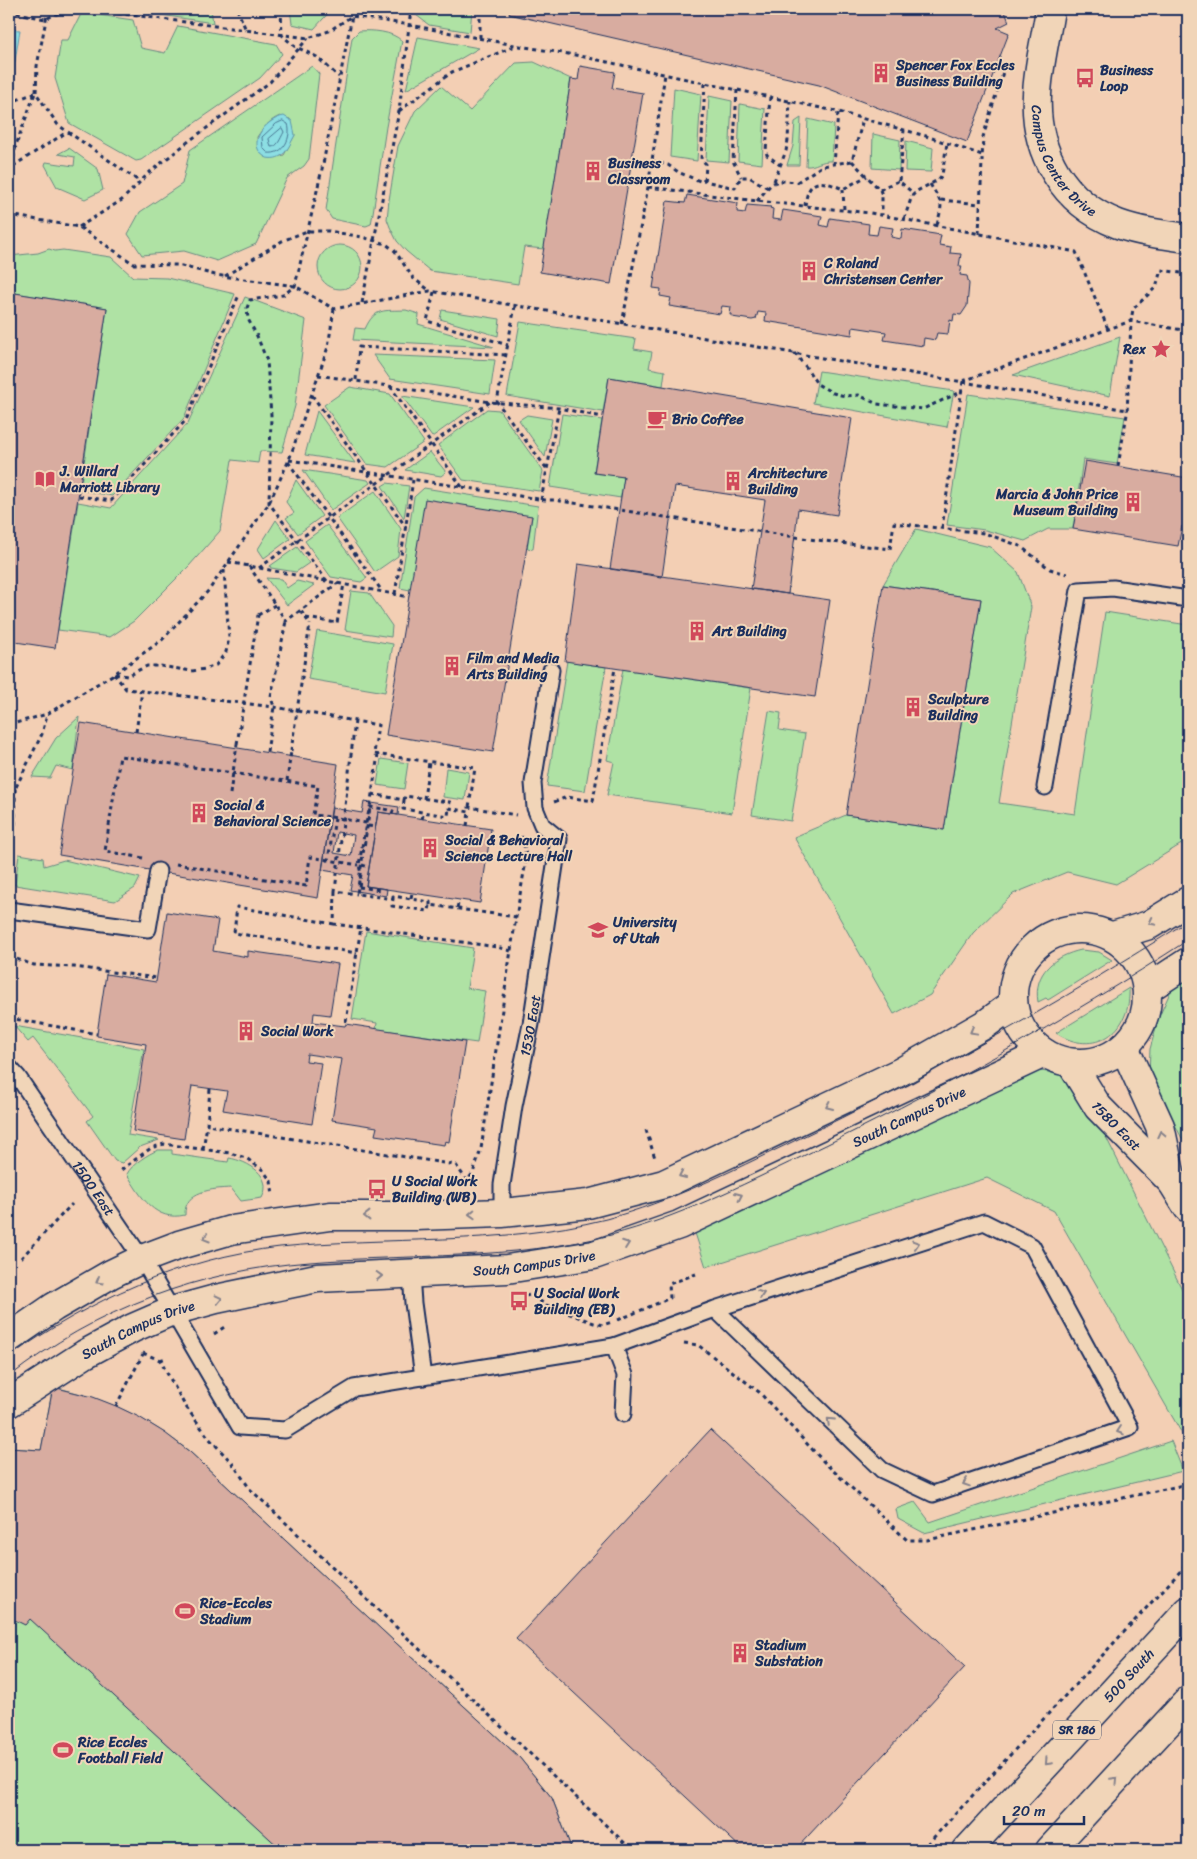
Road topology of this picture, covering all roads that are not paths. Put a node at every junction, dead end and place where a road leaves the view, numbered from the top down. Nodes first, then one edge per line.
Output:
1 (1050, 9) edge
2 (1188, 238) edge
3 (1188, 599) edge
4 (551, 670) dead end
5 (1045, 787) dead end
6 (155, 865) road end
7 (1188, 901) edge
8 (9, 910) edge
9 (1113, 936) junction
10 (1188, 962) edge
11 (1147, 989) junction
12 (1013, 1004) junction
13 (1124, 1047) junction
14 (1044, 1053) junction
15 (1071, 1062) junction
16 (9, 1067) edge
17 (1172, 1182) junction
18 (1188, 1208) edge
19 (502, 1212) junction
20 (142, 1259) junction
21 (410, 1274) junction
22 (715, 1309) junction
23 (172, 1311) junction
24 (9, 1338) edge
25 (614, 1346) junction
26 (423, 1377) junction
27 (9, 1404) edge
28 (623, 1414) dead end
29 (1188, 1611) edge
30 (1188, 1701) edge
31 (967, 1850) edge
32 (1050, 1850) edge

1 - 2 street, Campus Center Drive
3 - 5 lane
4 - 19 lane, 1530 East
6 - 8 lane
7 -> 9 street
9 - 11 street
9 - 12 street
10 - 11 street
11 - 13 street
12 - 14 street
12 -> 19 street
13 - 15 street
17 -> 13 street, 1580 East
14 - 15 street
21 -> 14 street, South Campus Drive
15 - 17 street, 1580 East
16 - 20 lane, 1500 East
17 - 18 street, 1580 East
19 -> 20 street
20 - 23 lane, 1500 East
20 -> 24 street
23 -> 21 street, South Campus Drive
21 - 26 lane
22 -> 22 lane
22 - 25 lane
23 - 26 lane, 1500 East
23 - 27 street, South Campus Drive
25 - 26 lane
25 - 28 lane
29 -> 31 street, 500 South / SR 186
32 -> 30 street

